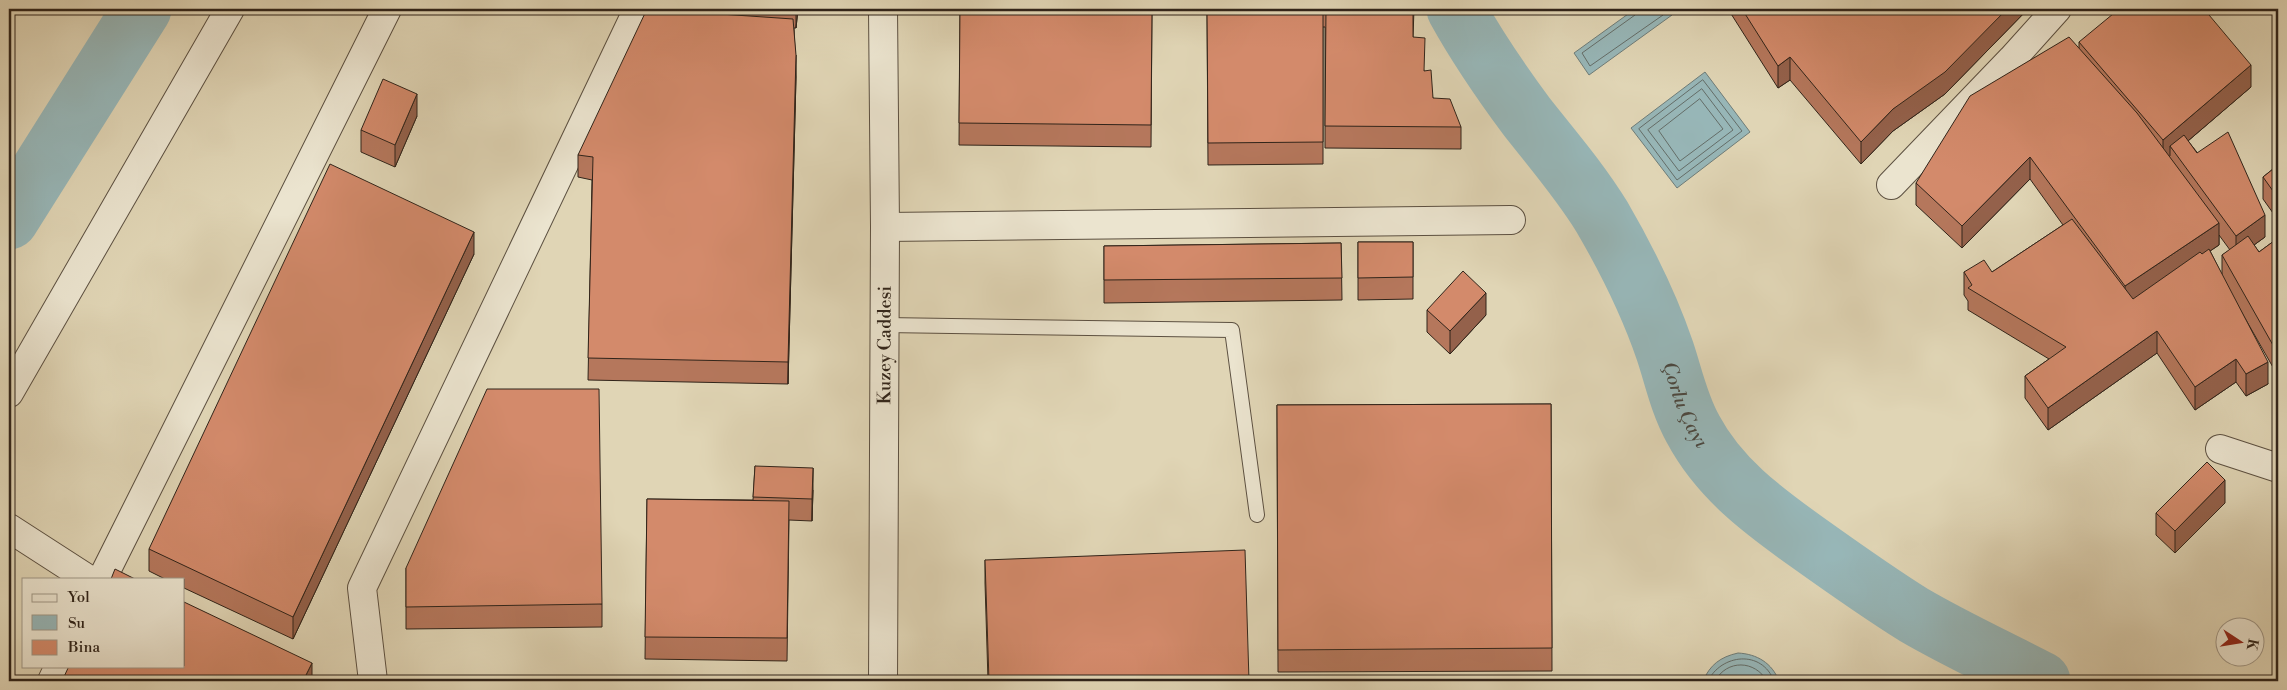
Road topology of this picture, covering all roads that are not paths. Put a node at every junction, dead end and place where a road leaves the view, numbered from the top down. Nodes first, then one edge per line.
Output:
1 (230, 9) edge
2 (387, 9) edge
3 (638, 9) edge
4 (883, 9) edge
5 (2057, 9) edge
6 (1891, 185) dead end
7 (1511, 220) dead end
8 (885, 227) junction
9 (885, 325) junction
10 (9, 392) edge
11 (2220, 449) dead end
12 (2278, 468) edge
13 (1257, 515) dead end
14 (9, 528) edge
15 (86, 578) edge
16 (102, 578) edge
17 (58, 668) edge
18 (52, 681) edge
19 (372, 681) edge
20 (883, 681) edge

1 - 10 street
2 - 16 street
3 - 19 street
4 - 8 street, Kuzey Caddesi
5 - 6 street
7 - 8 street
8 - 9 street, Kuzey Caddesi
9 - 13 lane
9 - 20 street, Kuzey Caddesi
11 - 12 street
14 - 15 street
17 - 18 street

